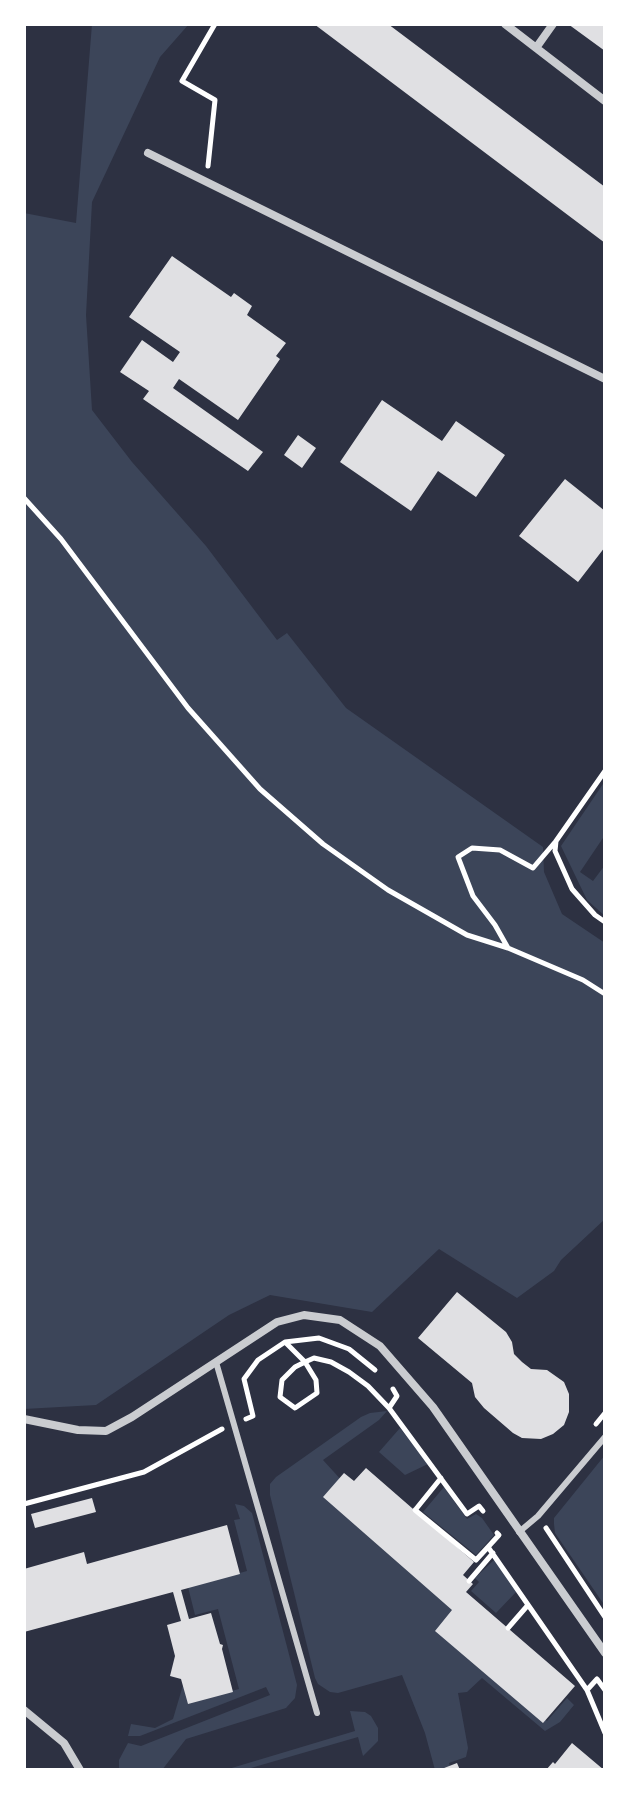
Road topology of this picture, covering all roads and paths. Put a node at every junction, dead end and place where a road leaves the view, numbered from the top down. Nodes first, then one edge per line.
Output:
1 (215, 24) edge
2 (505, 24) edge
3 (553, 24) edge
4 (536, 48) junction
5 (605, 101) edge
6 (148, 153) dead end
7 (208, 168) dead end
8 (605, 379) edge
9 (24, 498) edge
10 (605, 771) edge
11 (556, 841) junction
12 (605, 922) edge
13 (508, 948) junction
14 (605, 994) edge
15 (285, 1342) junction
16 (216, 1362) junction
17 (305, 1362) junction
18 (382, 1377) dead end
19 (392, 1387) dead end
20 (389, 1408) junction
21 (605, 1413) edge
22 (24, 1419) edge
23 (234, 1423) junction
24 (595, 1425) dead end
25 (605, 1437) edge
26 (441, 1478) junction
27 (24, 1504) edge
28 (486, 1516) dead end
29 (538, 1516) junction
30 (492, 1525) dead end
31 (519, 1532) junction
32 (488, 1547) junction
33 (493, 1553) junction
34 (469, 1581) dead end
35 (528, 1605) junction
36 (605, 1617) edge
37 (508, 1628) dead end
38 (605, 1653) edge
39 (587, 1690) junction
40 (605, 1690) edge
41 (24, 1710) edge
42 (317, 1713) dead end
43 (605, 1733) edge
44 (80, 1770) edge

1 - 7 path
2 - 4 street
3 - 4 street
4 - 5 street
6 - 8 street
9 - 13 path
10 - 11 path
11 - 12 path
11 - 13 path
13 - 14 path
15 - 17 path
15 - 18 path
15 - 23 path
16 - 22 street
16 - 23 lane
16 - 31 street
17 - 17 path
17 - 20 path
19 - 20 path
20 - 26 path
21 - 24 path
23 - 27 path
23 - 42 lane
25 - 29 lane
26 - 28 path
26 - 32 path
29 - 31 lane
29 - 36 path
30 - 32 path
31 - 38 street
32 - 33 path
33 - 34 path
33 - 35 path
35 - 37 path
35 - 39 path
39 - 40 path
39 - 43 path
41 - 44 street

